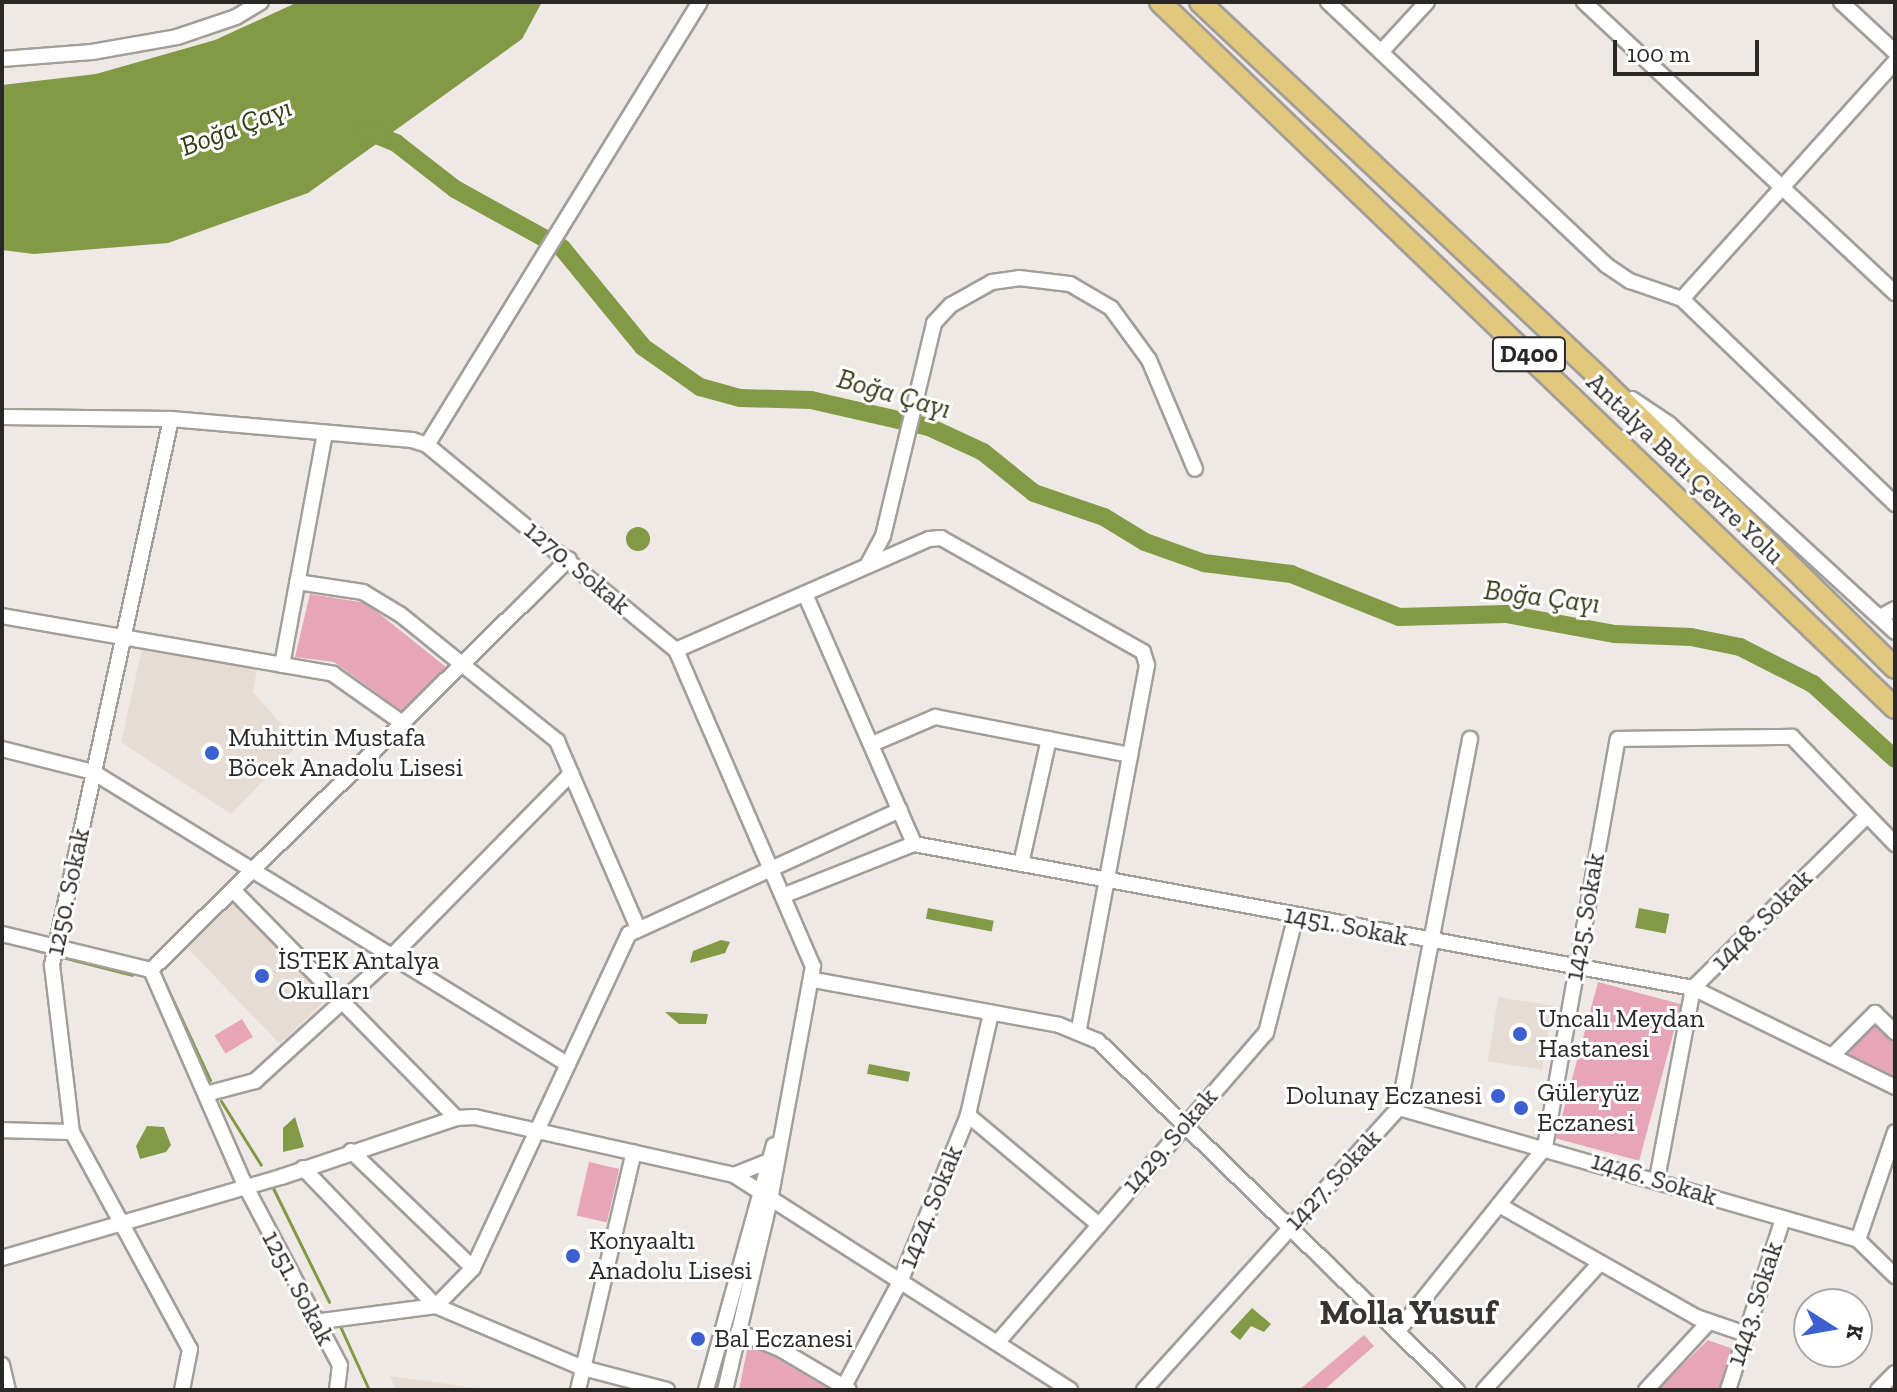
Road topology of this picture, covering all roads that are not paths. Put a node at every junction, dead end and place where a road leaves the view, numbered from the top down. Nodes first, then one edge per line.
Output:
1 (261, 2) edge
2 (700, 2) edge
3 (1160, 2) edge
4 (1200, 2) edge
5 (1328, 2) edge
6 (1427, 2) edge
7 (1584, 2) edge
8 (1841, 2) edge
9 (1381, 52) junction
10 (1895, 52) edge
11 (2, 59) edge
12 (1895, 62) edge
13 (1780, 188) junction
14 (1895, 293) edge
15 (1682, 299) junction
16 (1601, 379) junction
17 (2, 417) edge
18 (171, 419) junction
19 (325, 433) junction
20 (427, 445) junction
21 (1195, 469) dead end
22 (1895, 504) edge
23 (569, 559) junction
24 (867, 567) junction
25 (297, 582) junction
26 (805, 594) junction
27 (1895, 609) edge
28 (2, 616) edge
29 (1880, 617) junction
30 (1895, 632) edge
31 (122, 638) junction
32 (676, 650) junction
33 (464, 663) junction
34 (282, 665) junction
35 (1895, 668) edge
36 (1895, 708) edge
37 (404, 724) junction
38 (1049, 739) junction
39 (1470, 739) dead end
40 (872, 744) junction
41 (2, 749) edge
42 (1130, 755) junction
43 (93, 772) junction
44 (571, 774) junction
45 (900, 810) junction
46 (1867, 816) junction
47 (914, 844) junction
48 (1895, 844) edge
49 (1021, 864) junction
50 (773, 869) junction
51 (253, 870) junction
52 (1107, 879) junction
53 (233, 890) junction
54 (785, 895) junction
55 (1296, 915) junction
56 (637, 926) junction
57 (2, 934) edge
58 (1433, 944) junction
59 (55, 949) junction
60 (391, 957) junction
61 (1575, 969) junction
62 (151, 970) junction
63 (814, 980) junction
64 (1693, 988) junction
65 (343, 1003) junction
66 (991, 1013) junction
67 (1895, 1032) edge
68 (1078, 1033) junction
69 (1832, 1056) junction
70 (567, 1064) junction
71 (1895, 1087) edge
72 (206, 1094) junction
73 (1399, 1108) junction
74 (787, 1112) junction
75 (968, 1115) junction
76 (456, 1118) junction
77 (1185, 1121) junction
78 (2, 1130) edge
79 (540, 1131) junction
80 (72, 1132) junction
81 (1895, 1132) edge
82 (1545, 1147) junction
83 (351, 1151) junction
84 (634, 1152) junction
85 (768, 1161) junction
86 (303, 1168) junction
87 (734, 1175) junction
88 (1657, 1179) junction
89 (246, 1187) junction
90 (765, 1196) junction
91 (1499, 1205) junction
92 (1783, 1219) junction
93 (122, 1223) junction
94 (1099, 1225) junction
95 (1291, 1225) junction
96 (1858, 1240) junction
97 (2, 1258) edge
98 (1600, 1263) junction
99 (473, 1268) junction
100 (1895, 1276) edge
101 (900, 1282) junction
102 (436, 1306) junction
103 (314, 1322) junction
104 (1709, 1322) junction
105 (738, 1332) junction
106 (1397, 1332) junction
107 (1746, 1334) junction
108 (997, 1343) junction
109 (2, 1365) edge
110 (583, 1368) junction
111 (1895, 1373) edge
112 (1052, 1385) edge
113 (845, 1389) edge
114 (8, 1390) edge
115 (182, 1390) edge
116 (337, 1390) edge
117 (578, 1390) edge
118 (667, 1390) edge
119 (706, 1390) edge
120 (725, 1390) edge
121 (1070, 1390) edge
122 (1144, 1390) edge
123 (1457, 1390) edge
124 (1484, 1390) edge
125 (1646, 1390) edge
126 (1728, 1390) edge
127 (1878, 1390) edge

1 - 11 street
2 - 20 street
3 - 36 highway, Antalya Batı Çevre Yolu / D400
4 - 16 highway
5 - 9 street
6 - 9 street
7 - 13 street
8 - 10 street
9 - 15 street
12 - 13 street
13 - 14 street
13 - 15 street
15 - 22 street
16 - 29 street
16 - 35 highway
17 - 18 street, 1270. Sokak
18 - 19 street, 1270. Sokak
18 - 31 street, 1250. Sokak
19 - 20 street, 1270. Sokak
19 - 25 street
20 - 23 street, 1270. Sokak
21 - 24 street
23 - 32 street, 1270. Sokak
23 - 33 street
24 - 26 street
24 - 42 street
25 - 33 street
25 - 34 street
26 - 32 street
26 - 40 street
27 - 29 street
28 - 31 street
29 - 30 street
31 - 34 street
31 - 43 street, 1250. Sokak
32 - 50 street, 1270. Sokak
33 - 37 street
33 - 44 street
34 - 37 street
37 - 51 street
38 - 40 street
38 - 42 street
38 - 49 street
39 - 58 street, 1427. Sokak
40 - 45 street
41 - 43 street
42 - 52 street
43 - 51 street
43 - 59 street, 1250. Sokak
44 - 56 street
44 - 60 street
45 - 47 street
45 - 50 street
46 - 48 street
46 - 61 street, 1425. Sokak
46 - 64 street, 1448. Sokak
47 - 49 street, 1451. Sokak
47 - 54 street
49 - 52 street, 1451. Sokak
50 - 54 street, 1270. Sokak
50 - 56 street
51 - 53 street
51 - 60 street
52 - 55 street, 1451. Sokak
52 - 68 street
53 - 62 street
53 - 65 street
54 - 63 street, 1270. Sokak
55 - 58 street, 1451. Sokak
55 - 77 street, 1429. Sokak
56 - 70 street
57 - 59 street
58 - 61 street, 1451. Sokak
58 - 73 street, 1427. Sokak
59 - 62 street
59 - 80 street, 1250. Sokak
60 - 65 street
60 - 70 street
61 - 64 street, 1451. Sokak
61 - 82 street, 1425. Sokak
62 - 72 street
63 - 66 street
63 - 74 street, 1270. Sokak
64 - 69 street, 1451. Sokak
64 - 88 street, 1448. Sokak
65 - 72 street
65 - 76 street
66 - 68 street
66 - 75 street, 1424. Sokak
67 - 69 street
68 - 77 street
69 - 71 street, 1451. Sokak
70 - 79 street
72 - 89 street
73 - 82 street, 1446. Sokak
73 - 95 street, 1427. Sokak
74 - 85 street, 1270. Sokak
74 - 90 street, 1270. Sokak
75 - 94 street
75 - 101 street, 1424. Sokak
76 - 79 street
76 - 83 street
77 - 94 street, 1429. Sokak
77 - 95 street
78 - 80 street
79 - 84 street
79 - 99 street
80 - 93 street, 1250. Sokak
81 - 96 street
82 - 88 street, 1446. Sokak
82 - 91 street, 1425. Sokak
83 - 86 street
83 - 99 street
84 - 87 street
84 - 110 street
85 - 87 street
85 - 90 street, 1270. Sokak
86 - 89 street
86 - 102 street
87 - 90 street
88 - 92 street, 1446. Sokak
89 - 93 street
89 - 103 street, 1251. Sokak
90 - 101 street
90 - 105 street, 1270. Sokak
90 - 119 street, 1270. Sokak
91 - 98 street
91 - 106 street, 1425. Sokak
92 - 96 street, 1446. Sokak
92 - 107 street, 1443. Sokak
93 - 97 street
93 - 115 street, 1250. Sokak
94 - 108 street, 1429. Sokak
95 - 106 street
95 - 122 street, 1427. Sokak
96 - 100 street, 1446. Sokak
98 - 104 street
98 - 124 street
99 - 102 street
101 - 108 street
101 - 113 street, 1424. Sokak
102 - 103 street
102 - 110 street
103 - 116 street, 1251. Sokak
104 - 107 street
104 - 125 street
105 - 113 street
105 - 120 street, 1270. Sokak
106 - 123 street
107 - 126 street, 1443. Sokak
108 - 112 street
109 - 114 street
110 - 117 street
110 - 118 street
111 - 127 street
112 - 121 street

